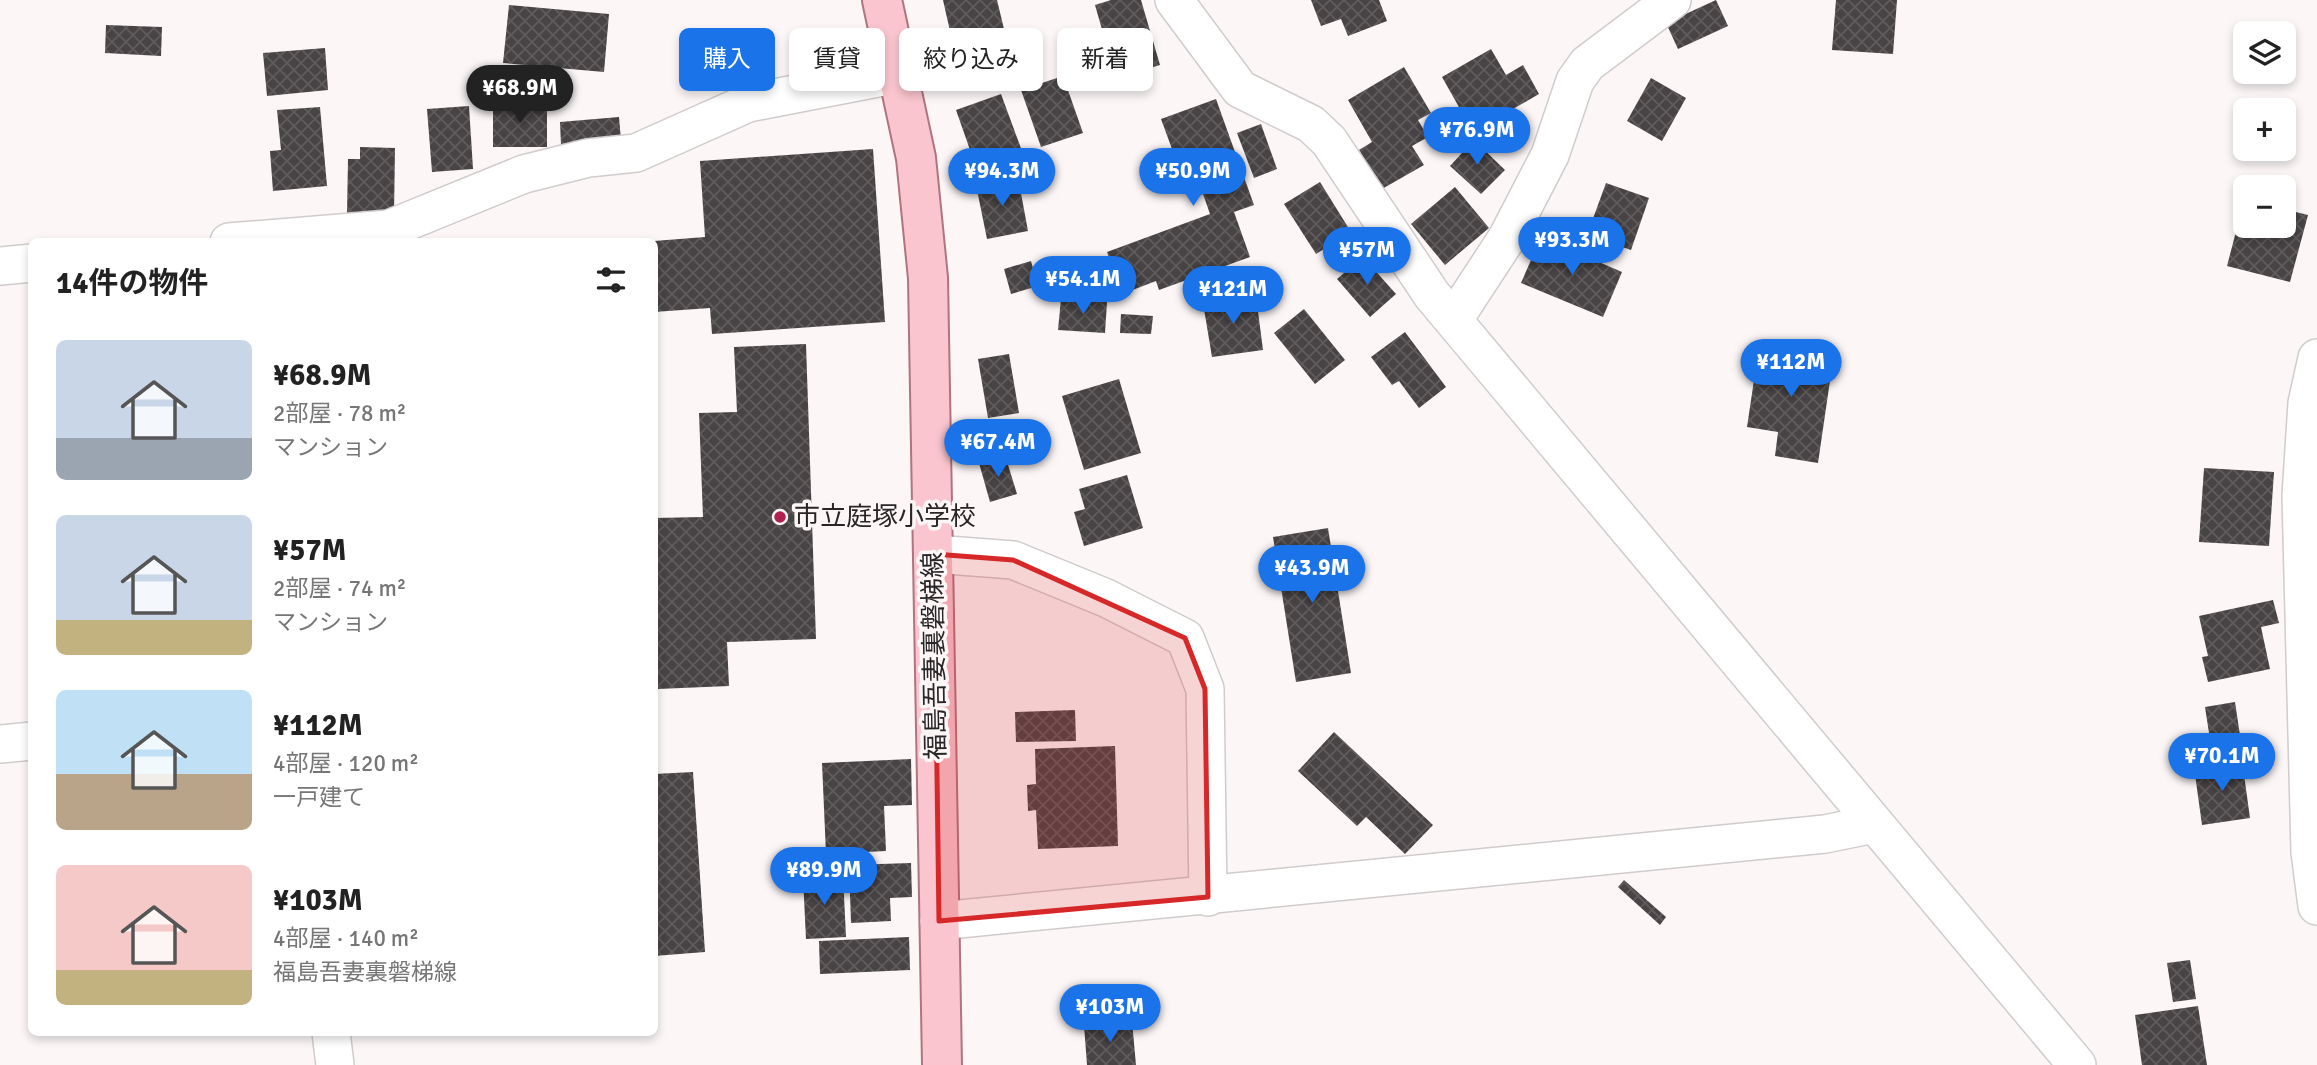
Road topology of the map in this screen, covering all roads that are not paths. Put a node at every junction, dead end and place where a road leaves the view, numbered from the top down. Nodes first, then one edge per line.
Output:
1 (882, 0) edge
2 (1174, 0) edge
3 (1672, 0) edge
4 (898, 74) junction
5 (278, 238) edge
6 (28, 263) edge
7 (0, 266) edge
8 (1454, 319) junction
9 (2317, 358) edge
10 (934, 554) junction
11 (28, 741) edge
12 (0, 744) edge
13 (1874, 824) junction
14 (1208, 897) junction
15 (2317, 905) edge
16 (940, 921) junction
17 (331, 1036) edge
18 (335, 1065) edge
19 (942, 1065) edge
20 (2077, 1065) edge

1 - 4 main road, 福島吾妻裏磐梯線
2 - 8 street
3 - 8 street
4 - 5 street
4 - 10 main road, 福島吾妻裏磐梯線
6 - 7 street
8 - 13 street
9 - 15 street
10 - 14 street
10 - 16 main road, 福島吾妻裏磐梯線
11 - 12 street
13 - 14 street
13 - 20 street
14 - 16 street
16 - 19 main road, 福島吾妻裏磐梯線
17 - 18 street

